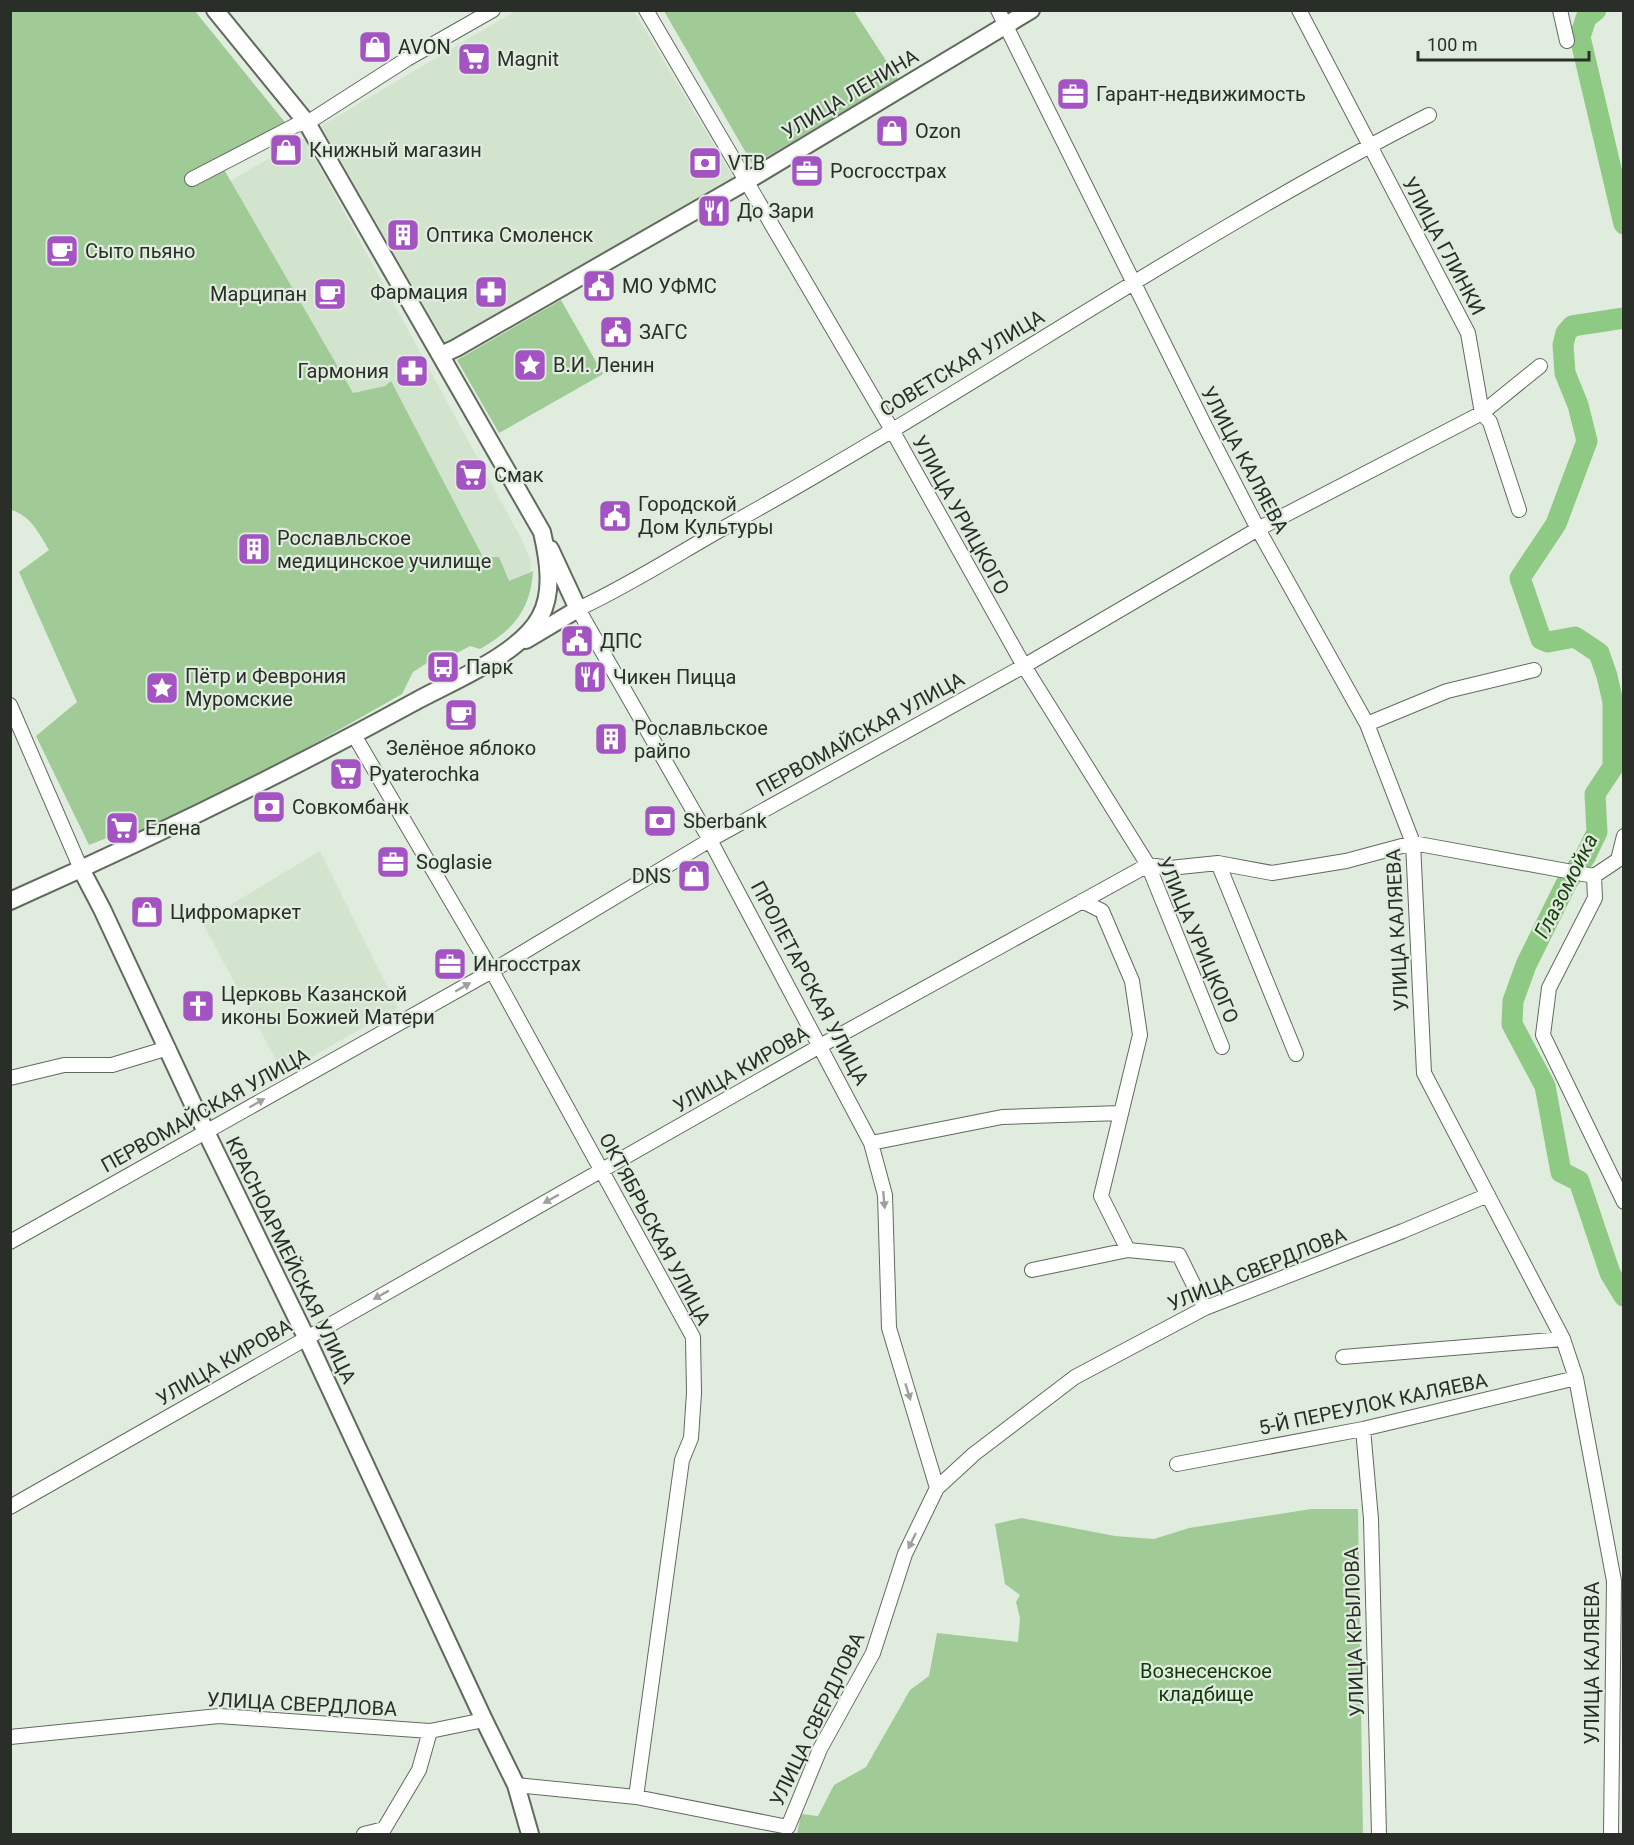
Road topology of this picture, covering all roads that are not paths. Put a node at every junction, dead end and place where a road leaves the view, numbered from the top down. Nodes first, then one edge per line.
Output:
1 (215, 10) edge
2 (493, 10) edge
3 (646, 10) edge
4 (1031, 10) edge
5 (1299, 10) edge
6 (1560, 10) edge
7 (1001, 18) edge
8 (1567, 40) dead end
9 (1429, 115) dead end
10 (307, 123) junction
11 (1369, 146) junction
12 (192, 179) dead end
13 (747, 181) junction
14 (1132, 283) junction
15 (441, 355) junction
16 (1539, 366) dead end
17 (1482, 413) junction
18 (892, 430) junction
19 (1519, 510) dead end
20 (1258, 529) junction
21 (542, 532) junction
22 (578, 609) junction
23 (540, 616) joint
24 (515, 647) junction
25 (1023, 666) junction
26 (1534, 670) dead end
27 (10, 705) edge
28 (1366, 724) junction
29 (354, 735) junction
30 (1623, 836) edge
31 (710, 840) junction
32 (1413, 843) junction
33 (1621, 859) edge
34 (1218, 863) junction
35 (1148, 865) junction
36 (81, 869) junction
37 (1594, 876) junction
38 (10, 901) edge
39 (1082, 901) junction
40 (492, 970) junction
41 (820, 1046) junction
42 (1222, 1047) dead end
43 (168, 1048) junction
44 (1296, 1054) dead end
45 (10, 1078) edge
46 (1121, 1113) junction
47 (206, 1132) junction
48 (871, 1143) junction
49 (602, 1170) junction
50 (1488, 1195) junction
51 (1623, 1202) edge
52 (10, 1242) edge
53 (1128, 1250) junction
54 (1032, 1270) dead end
55 (1205, 1308) junction
56 (306, 1337) junction
57 (1563, 1339) junction
58 (1343, 1357) dead end
59 (1576, 1378) junction
60 (1363, 1429) junction
61 (1177, 1464) dead end
62 (937, 1488) junction
63 (10, 1506) edge
64 (1618, 1708) edge
65 (484, 1720) junction
66 (430, 1731) junction
67 (10, 1737) edge
68 (516, 1785) junction
69 (636, 1797) junction
70 (789, 1831) edge
71 (384, 1832) edge
72 (364, 1834) edge
73 (530, 1834) edge
74 (1379, 1834) edge
75 (1611, 1834) edge

1 - 10 main road, ПРОЛЕТАРСКАЯ УЛИЦА
2 - 10 street
3 - 13 street, УЛИЦА УРИЦКОГО
4 - 7 main road, УЛИЦА ЛЕНИНА
5 - 11 street, УЛИЦА ГЛИНКИ
6 - 8 street
7 - 13 main road, УЛИЦА ЛЕНИНА
7 - 14 street, УЛИЦА КАЛЯЕВА
9 - 11 street, СОВЕТСКАЯ УЛИЦА
10 - 12 street
10 - 15 main road, ПРОЛЕТАРСКАЯ УЛИЦА
11 - 14 street, СОВЕТСКАЯ УЛИЦА
11 - 17 street, УЛИЦА ГЛИНКИ
13 - 15 main road, УЛИЦА ЛЕНИНА
13 - 18 street, УЛИЦА УРИЦКОГО
14 - 18 street, СОВЕТСКАЯ УЛИЦА
14 - 20 street, УЛИЦА КАЛЯЕВА
15 - 21 main road, ПРОЛЕТАРСКАЯ УЛИЦА
16 - 17 street, ПЕРВОМАЙСКАЯ УЛИЦА
17 - 19 street, УЛИЦА ГЛИНКИ
17 - 20 street, ПЕРВОМАЙСКАЯ УЛИЦА
18 - 22 street, СОВЕТСКАЯ УЛИЦА
18 - 25 street, УЛИЦА УРИЦКОГО
20 - 25 street, ПЕРВОМАЙСКАЯ УЛИЦА
20 - 28 street, УЛИЦА КАЛЯЕВА
21 - 22 main road, ПРОЛЕТАРСКАЯ УЛИЦА
21 - 23 main road, ПРОЛЕТАРСКАЯ УЛИЦА
22 - 24 main road, СОВЕТСКАЯ УЛИЦА
22 - 31 street, ПРОЛЕТАРСКАЯ УЛИЦА
23 - 24 main road, СОВЕТСКАЯ УЛИЦА
24 - 29 main road, СОВЕТСКАЯ УЛИЦА
25 - 31 street, ПЕРВОМАЙСКАЯ УЛИЦА
25 - 35 street, УЛИЦА УРИЦКОГО
26 - 28 street
27 - 36 street, КРАСНОАРМЕЙСКАЯ УЛИЦА
28 - 32 street, УЛИЦА КАЛЯЕВА
29 - 36 main road, СОВЕТСКАЯ УЛИЦА
29 - 40 street, ОКТЯБРЬСКАЯ УЛИЦА
30 - 33 street
31 - 40 street, ПЕРВОМАЙСКАЯ УЛИЦА
31 - 41 street, ПРОЛЕТАРСКАЯ УЛИЦА
32 - 34 street
32 - 37 street
32 - 50 street, УЛИЦА КАЛЯЕВА
33 - 37 street
34 - 35 street
34 - 44 street
35 - 39 street, УЛИЦА КИРОВА
35 - 42 street, УЛИЦА УРИЦКОГО
36 - 38 main road, СОВЕТСКАЯ УЛИЦА
36 - 43 main road, КРАСНОАРМЕЙСКАЯ УЛИЦА
37 - 51 street
39 - 41 street, УЛИЦА КИРОВА
39 - 46 street
47 -> 40 street, ПЕРВОМАЙСКАЯ УЛИЦА
40 - 49 street, ОКТЯБРЬСКАЯ УЛИЦА
41 - 48 street, ПРОЛЕТАРСКАЯ УЛИЦА
41 - 49 street, УЛИЦА КИРОВА
43 - 45 street
43 - 47 main road, КРАСНОАРМЕЙСКАЯ УЛИЦА
46 - 48 street
46 - 53 street
47 - 52 street, ПЕРВОМАЙСКАЯ УЛИЦА
47 - 56 main road, КРАСНОАРМЕЙСКАЯ УЛИЦА
48 -> 62 street, ПРОЛЕТАРСКАЯ УЛИЦА
49 -> 56 street, УЛИЦА КИРОВА
49 - 69 street, ОКТЯБРЬСКАЯ УЛИЦА
50 - 55 street, УЛИЦА СВЕРДЛОВА
50 - 57 street, УЛИЦА КАЛЯЕВА
53 - 54 street
53 - 55 street
55 - 62 street, УЛИЦА СВЕРДЛОВА
56 - 63 street, УЛИЦА КИРОВА
56 - 65 main road, КРАСНОАРМЕЙСКАЯ УЛИЦА
57 - 58 street
57 - 59 street, УЛИЦА КАЛЯЕВА
59 - 60 street, 5-Й ПЕРЕУЛОК КАЛЯЕВА
59 - 64 street, УЛИЦА КАЛЯЕВА
60 - 61 street, 5-Й ПЕРЕУЛОК КАЛЯЕВА
60 - 74 street, УЛИЦА КРЫЛОВА
62 -> 70 street, УЛИЦА СВЕРДЛОВА
64 - 75 street, УЛИЦА КАЛЯЕВА
65 - 66 street, УЛИЦА СВЕРДЛОВА
65 - 68 main road, КРАСНОАРМЕЙСКАЯ УЛИЦА
66 - 67 street, УЛИЦА СВЕРДЛОВА
66 - 71 street
68 - 69 street, УЛИЦА СВЕРДЛОВА
68 - 73 main road, КРАСНОАРМЕЙСКАЯ УЛИЦА
69 - 70 street, УЛИЦА СВЕРДЛОВА
71 - 72 street

